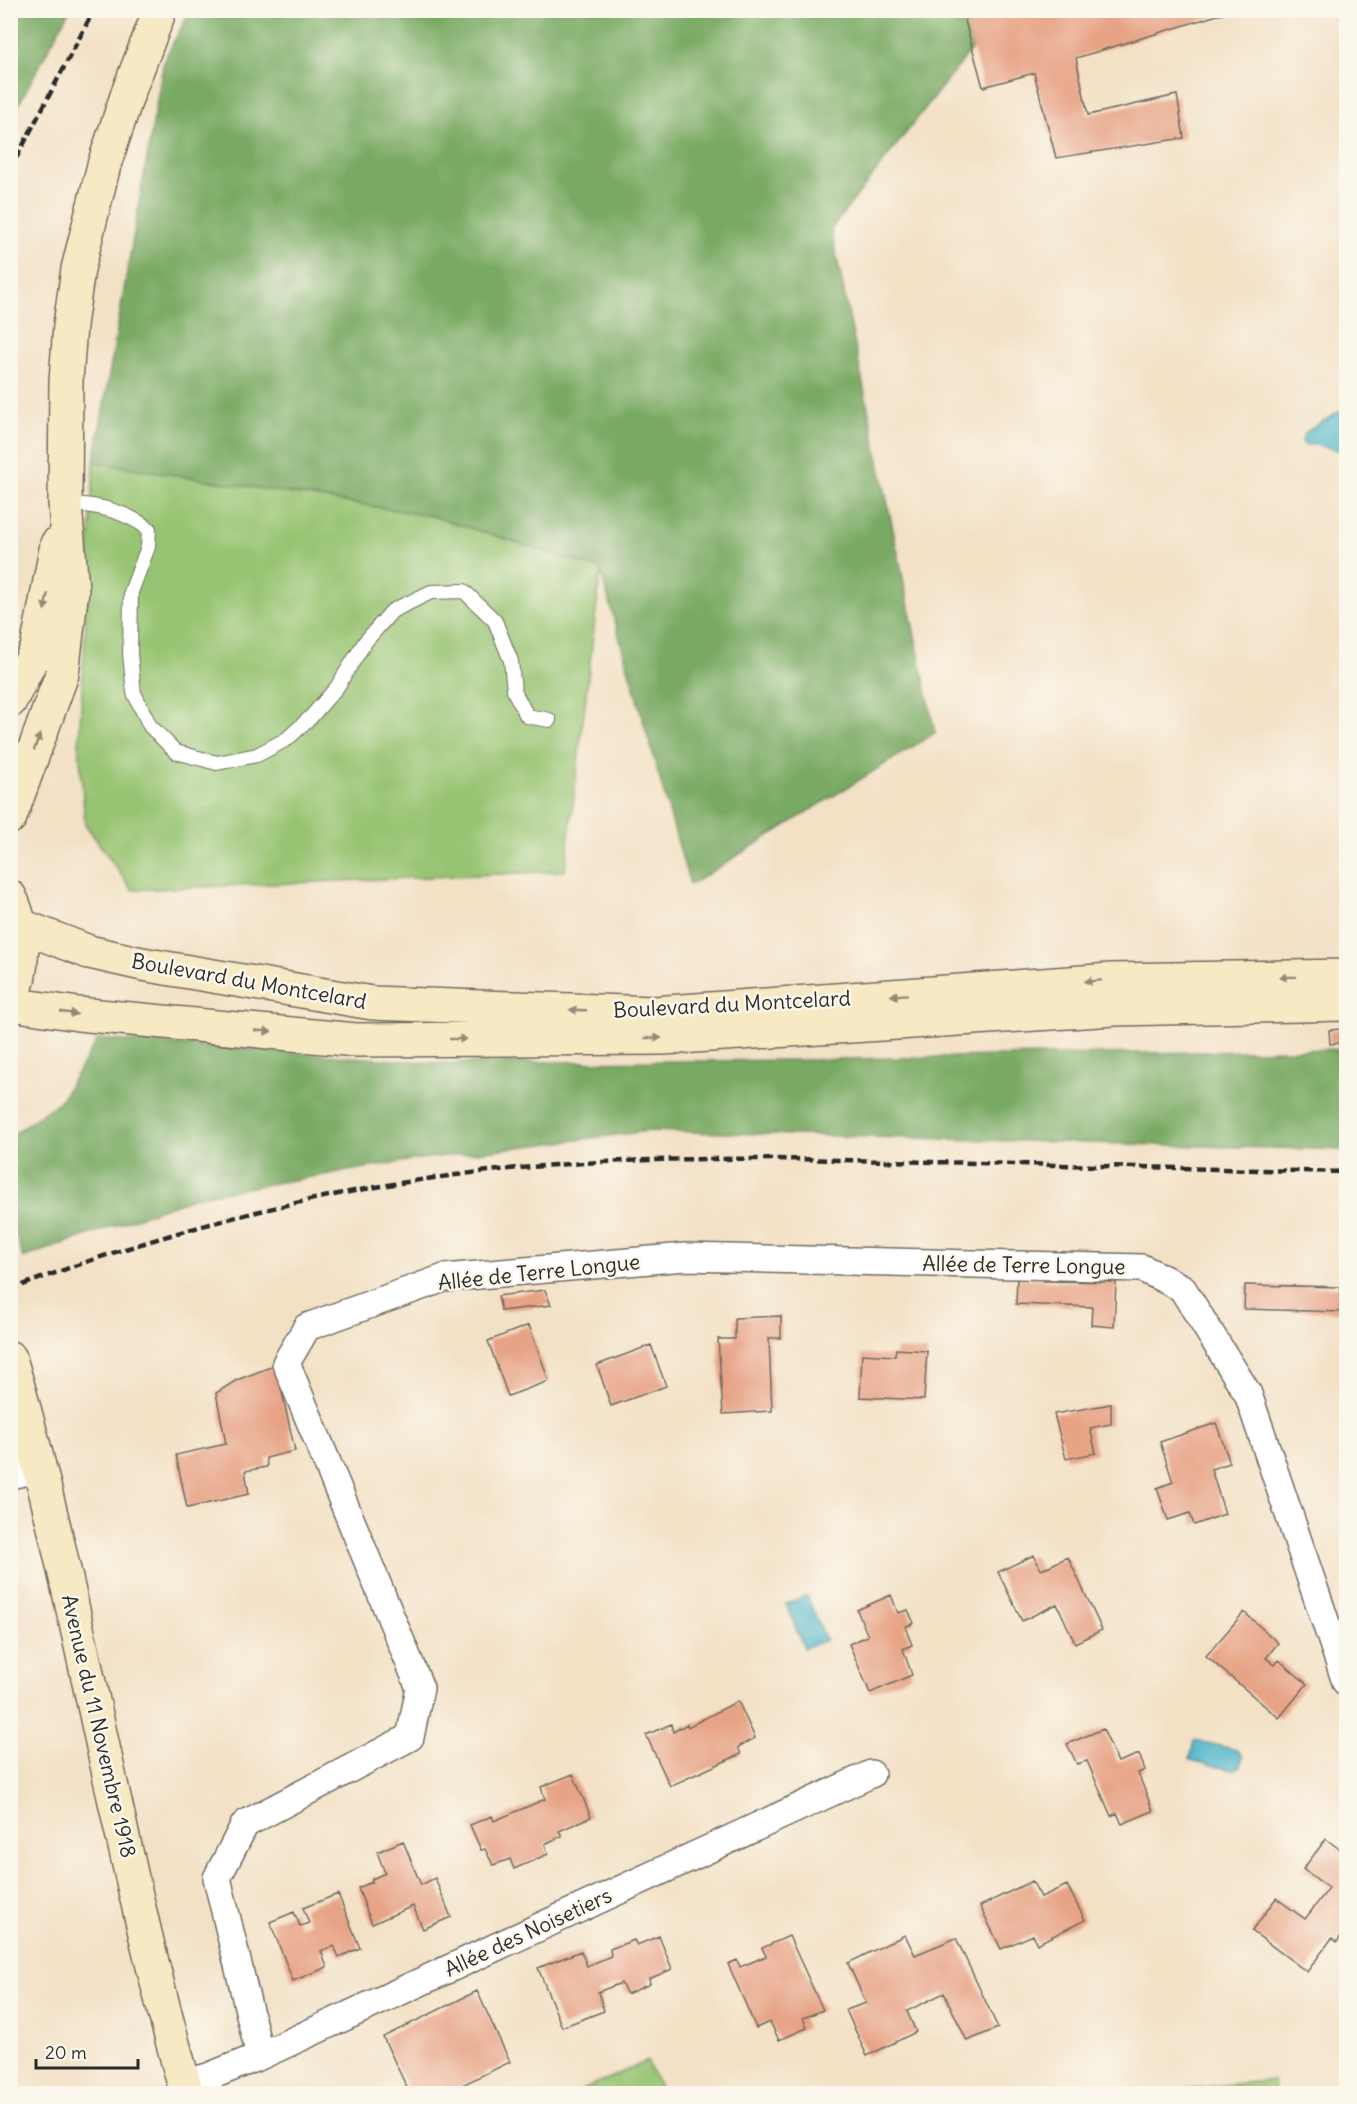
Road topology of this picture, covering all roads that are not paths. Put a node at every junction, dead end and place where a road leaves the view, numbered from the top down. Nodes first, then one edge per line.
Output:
1 (160, 10) edge
2 (65, 504) junction
3 (10, 701) edge
4 (549, 720) dead end
5 (10, 817) edge
6 (15, 911) edge
7 (1347, 976) edge
8 (11, 1004) edge
9 (1347, 1004) edge
10 (10, 1358) edge
11 (17, 1408) edge
12 (26, 1471) edge
13 (1347, 1682) edge
14 (871, 1774) dead end
15 (260, 2056) junction
16 (185, 2089) edge

1 - 2 main road
2 -> 3 main road
2 - 4 lane
5 -> 2 main road
7 -> 6 main road, Boulevard du Montcelard
6 - 8 main road
8 -> 9 main road, Boulevard du Montcelard
10 - 11 main road, Avenue du 11 Novembre 1918
11 - 12 main road, Avenue du 11 Novembre 1918
12 - 16 main road, Avenue du 11 Novembre 1918
13 - 15 street, Allée de Terre Longue
14 - 15 street, Allée des Noisetiers
15 - 16 street, Allée des Noisetiers

